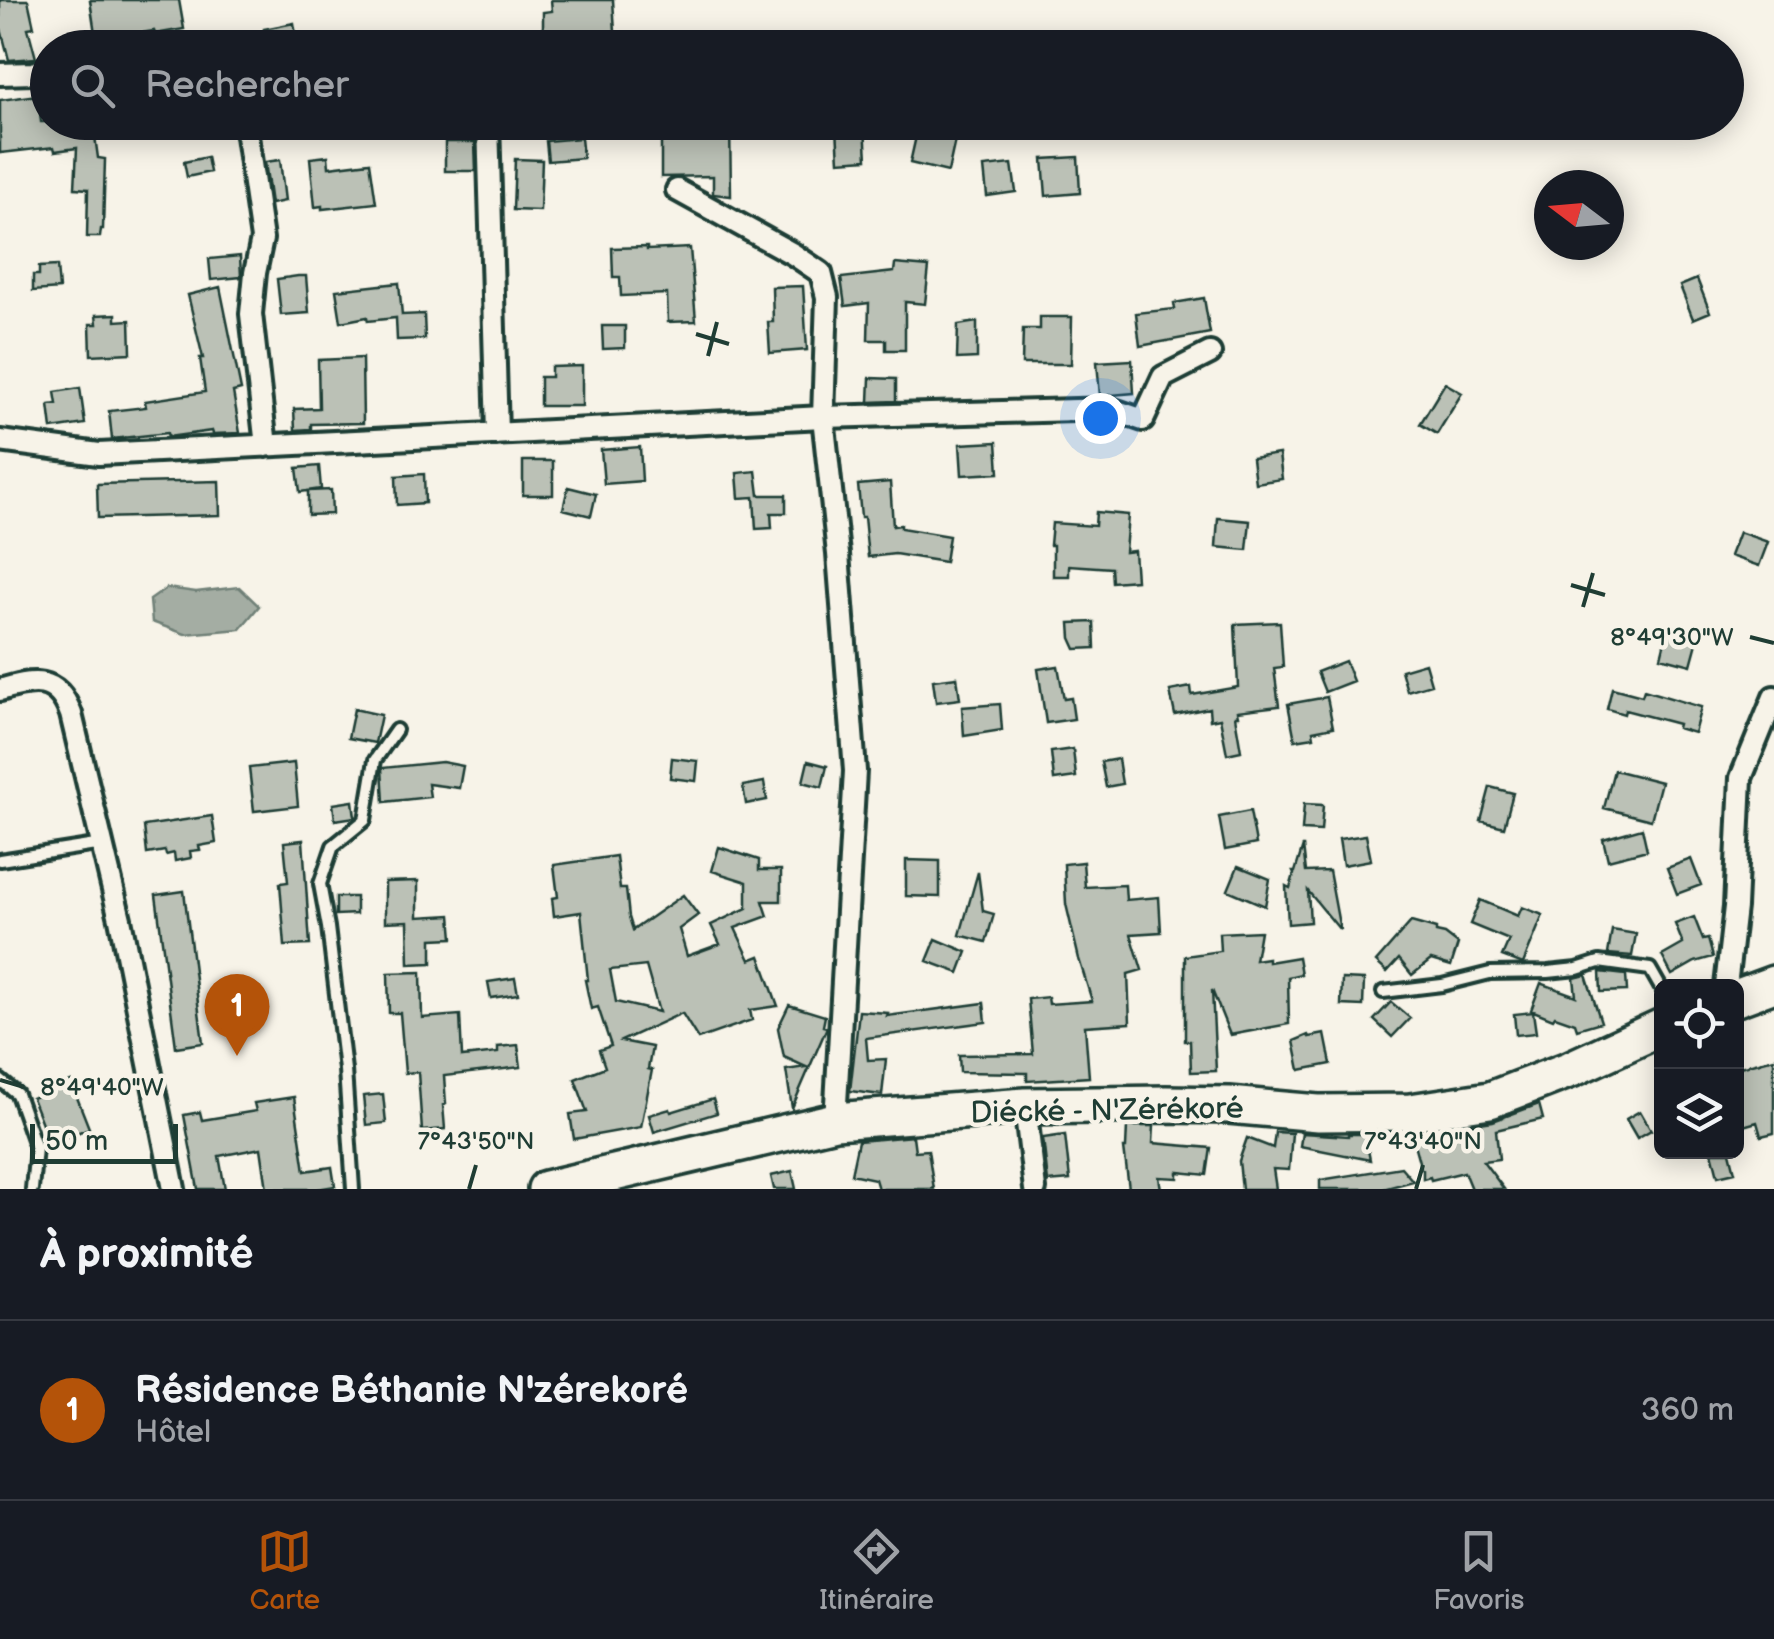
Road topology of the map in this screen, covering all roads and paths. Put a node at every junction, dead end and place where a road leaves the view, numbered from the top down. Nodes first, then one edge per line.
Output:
1 (0, 74) edge
2 (30, 74) edge
3 (248, 140) edge
4 (489, 140) edge
5 (677, 190) dead end
6 (1210, 352) dead end
7 (823, 418) junction
8 (497, 434) junction
9 (0, 441) edge
10 (266, 446) junction
11 (0, 690) edge
12 (1774, 698) edge
13 (396, 730) dead end
14 (102, 844) junction
15 (0, 860) edge
16 (1656, 979) edge
17 (1727, 979) edge
18 (1774, 984) edge
19 (1382, 992) dead end
20 (1744, 995) edge
21 (1654, 1032) edge
22 (0, 1080) edge
23 (1025, 1106) junction
24 (835, 1121) junction
25 (552, 1188) edge
26 (32, 1189) edge
27 (174, 1189) edge
28 (353, 1189) edge
29 (1035, 1189) edge

1 - 2 street
3 - 10 street
4 - 8 street
5 - 7 street
6 - 7 street
7 - 8 street
7 - 24 street
8 - 10 street
9 - 10 street
11 - 14 street
12 - 17 street
13 - 28 lane
14 - 15 lane
14 - 27 street
16 - 19 lane
18 - 20 highway
21 - 23 highway, Diécké - N'Zérékoré
22 - 26 lane
23 - 24 highway, Diécké - N'Zérékoré
23 - 29 street
24 - 25 highway, Diécké - N'Zérékoré

